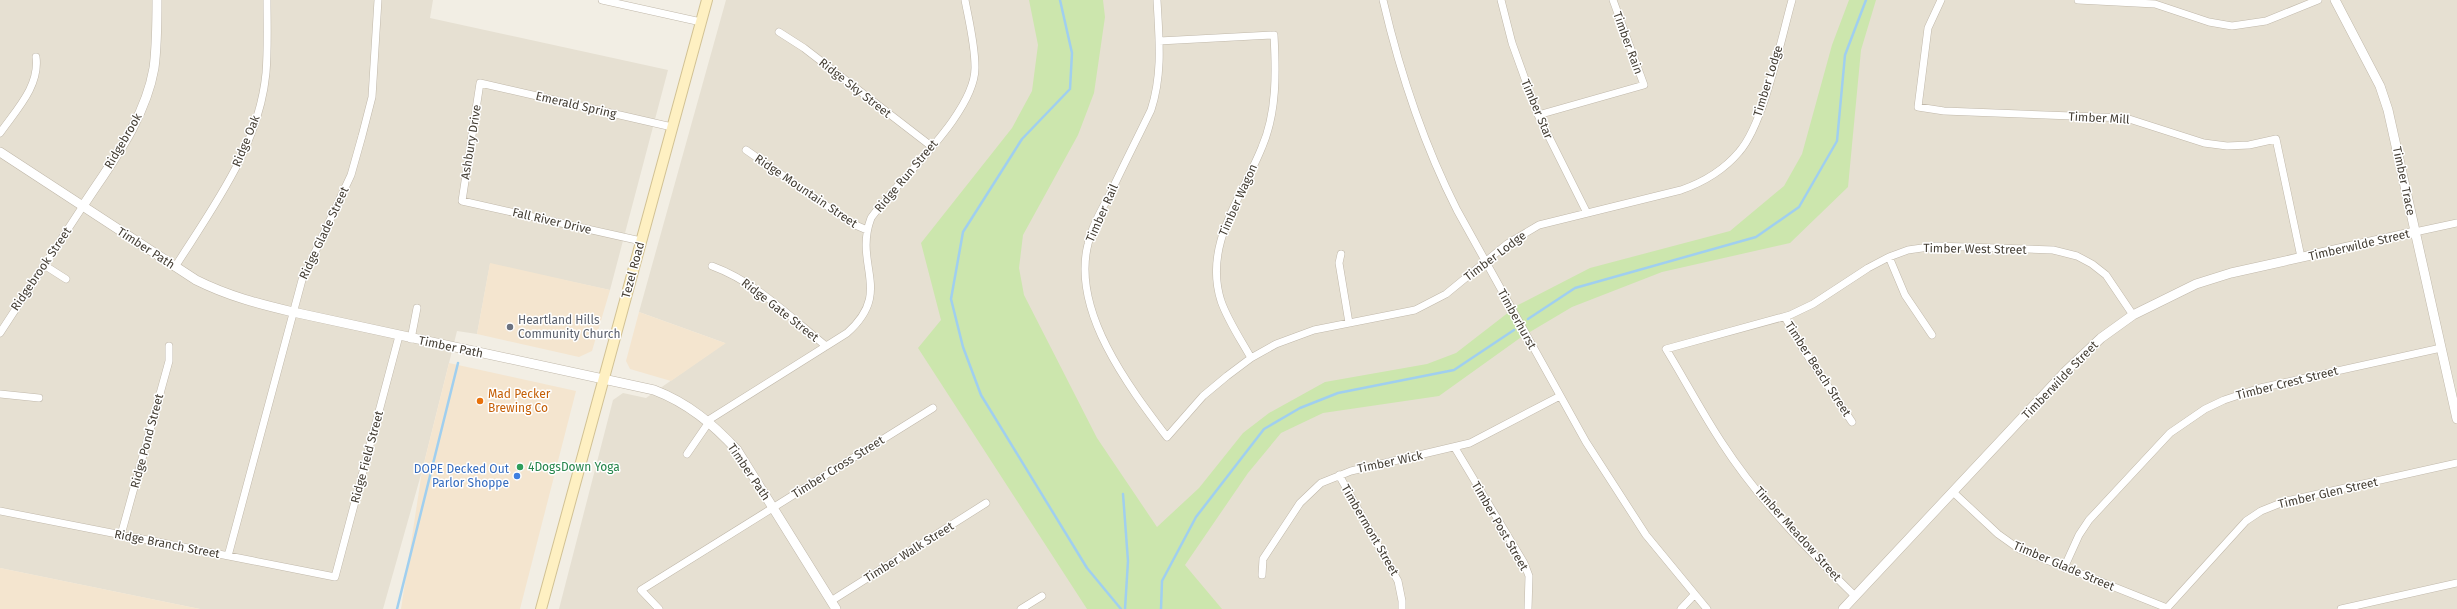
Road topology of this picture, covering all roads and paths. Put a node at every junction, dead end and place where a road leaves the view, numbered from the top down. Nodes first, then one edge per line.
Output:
1 (157, 0) edge
2 (267, 0) edge
3 (378, 0) edge
4 (602, 0) edge
5 (707, 0) edge
6 (965, 0) edge
7 (1157, 0) edge
8 (1383, 0) edge
9 (1501, 0) edge
10 (1792, 0) edge
11 (1941, 0) edge
12 (2078, 0) edge
13 (2318, 0) edge
14 (2335, 0) edge
15 (1616, 1) edge
16 (628, 3) edge
17 (701, 22) junction
18 (778, 32) dead end
19 (1159, 41) junction
20 (36, 57) dead end
21 (480, 84) joint
22 (1538, 115) junction
23 (672, 127) junction
24 (0, 133) edge
25 (930, 146) junction
26 (746, 150) dead end
27 (0, 152) edge
28 (462, 201) joint
29 (83, 206) junction
30 (1587, 213) junction
31 (2457, 223) edge
32 (867, 230) junction
33 (2415, 232) junction
34 (641, 241) junction
35 (1341, 254) dead end
36 (1889, 257) junction
37 (2302, 257) junction
38 (1485, 262) junction
39 (44, 264) junction
40 (712, 266) dead end
41 (175, 267) junction
42 (66, 280) dead end
43 (416, 308) dead end
44 (293, 312) junction
45 (2133, 315) junction
46 (1785, 317) junction
47 (1349, 323) junction
48 (0, 333) edge
49 (1932, 335) dead end
50 (399, 336) junction
51 (411, 338) junction
52 (169, 346) dead end
53 (826, 346) junction
54 (2441, 348) junction
55 (1666, 349) joint
56 (1252, 358) junction
57 (604, 379) junction
58 (0, 394) edge
59 (1560, 396) junction
60 (39, 398) dead end
61 (934, 408) dead end
62 (2457, 419) edge
63 (708, 421) junction
64 (1852, 422) dead end
65 (1167, 437) joint
66 (1455, 448) junction
67 (687, 454) dead end
68 (2457, 463) edge
69 (1339, 475) junction
70 (1953, 492) junction
71 (986, 503) dead end
72 (773, 508) junction
73 (0, 511) edge
74 (122, 535) junction
75 (228, 556) junction
76 (2064, 568) junction
77 (1262, 574) dead end
78 (335, 577) joint
79 (2457, 583) edge
80 (1694, 595) junction
81 (1042, 596) dead end
82 (1855, 596) junction
83 (831, 601) junction
84 (2167, 608) joint
85 (541, 609) edge
86 (659, 609) edge
87 (836, 609) edge
88 (1021, 609) edge
89 (1402, 609) edge
90 (1528, 609) edge
91 (1681, 609) edge
92 (1707, 609) edge
93 (1843, 609) edge
94 (2341, 609) edge

1 - 29 street, Ridgebrook
2 - 41 street, Ridge Oak
3 - 44 street, Ridge Glade Street
4 - 16 street
5 - 17 main road, Tezel Road
6 - 25 street, Ridge Run Street
7 - 19 street, Timber Rail
8 - 38 street, Timberhurst
9 - 22 street, Timber Star
10 - 30 street, Timber Lodge
11 - 37 street, Timber Mill
12 - 13 street
14 - 33 street, Timber Trace
15 - 22 street, Timber Rain
16 - 17 street
17 - 23 main road, Tezel Road
18 - 25 street, Ridge Sky Street
19 - 56 street, Timber Wagon
19 - 65 street, Timber Rail
20 - 24 street
21 - 23 street, Emerald Spring
21 - 28 street, Ashbury Drive
22 - 30 street, Timber Star
23 - 34 main road, Tezel Road
25 - 32 street, Ridge Run Street
26 - 32 street, Ridge Mountain Street
27 - 29 street, Timber Path
28 - 34 street, Fall River Drive
29 - 39 street, Ridgebrook Street
29 - 41 street, Timber Path
30 - 38 street, Timber Lodge
31 - 33 street, Timberwilde Street
32 - 53 street, Ridge Run Street
33 - 37 street, Timberwilde Street
33 - 54 street, Timber Trace
34 - 57 main road, Tezel Road
35 - 47 street
36 - 45 street, Timber West Street
36 - 46 street, Timber West Street
36 - 49 street
37 - 45 street, Timberwilde Street
38 - 47 street, Timber Lodge
38 - 59 street, Timberhurst
39 - 42 street
39 - 48 street, Ridgebrook Street
40 - 53 street, Ridge Gate Street
41 - 44 street, Timber Path
43 - 51 street
44 - 50 street, Timber Path
44 - 75 street, Ridge Glade Street
45 - 70 street, Timberwilde Street
46 - 55 street, Timber West Street
46 - 64 street, Timber Beach Street
47 - 56 street, Timber Lodge
50 - 51 street, Timber Path
50 - 78 street, Ridge Field Street
51 - 57 street, Timber Path
52 - 74 street, Ridge Pond Street
53 - 63 street, Ridge Run Street
54 - 62 street, Timber Trace
54 - 76 street, Timber Crest Street
55 - 82 street, Timber Meadow Street
56 - 65 street, Timber Lodge
57 - 63 street, Timber Path
57 - 85 main road, Tezel Road
58 - 60 street
59 - 66 street, Timber Wick
59 - 80 street, Timberhurst
61 - 72 street, Timber Cross Street
63 - 67 street
63 - 72 street, Timber Path
66 - 69 street, Timber Wick
66 - 90 street, Timber Post Street
68 - 84 street, Timber Glen Street
69 - 77 street, Timber Wick
69 - 89 street, Timbermont Street
70 - 76 street, Timber Glade Street
70 - 82 street, Timberwilde Street
71 - 83 street, Timber Walk Street
72 - 83 street, Timber Path
72 - 86 street, Timber Cross Street
73 - 74 street, Ridge Branch Street
74 - 75 street, Ridge Branch Street
75 - 78 street, Ridge Branch Street
76 - 84 street, Timber Glade Street
79 - 94 street
80 - 91 street
80 - 92 street, Timberhurst
81 - 88 street
82 - 93 street, Timberwilde Street
83 - 87 street, Timber Path

